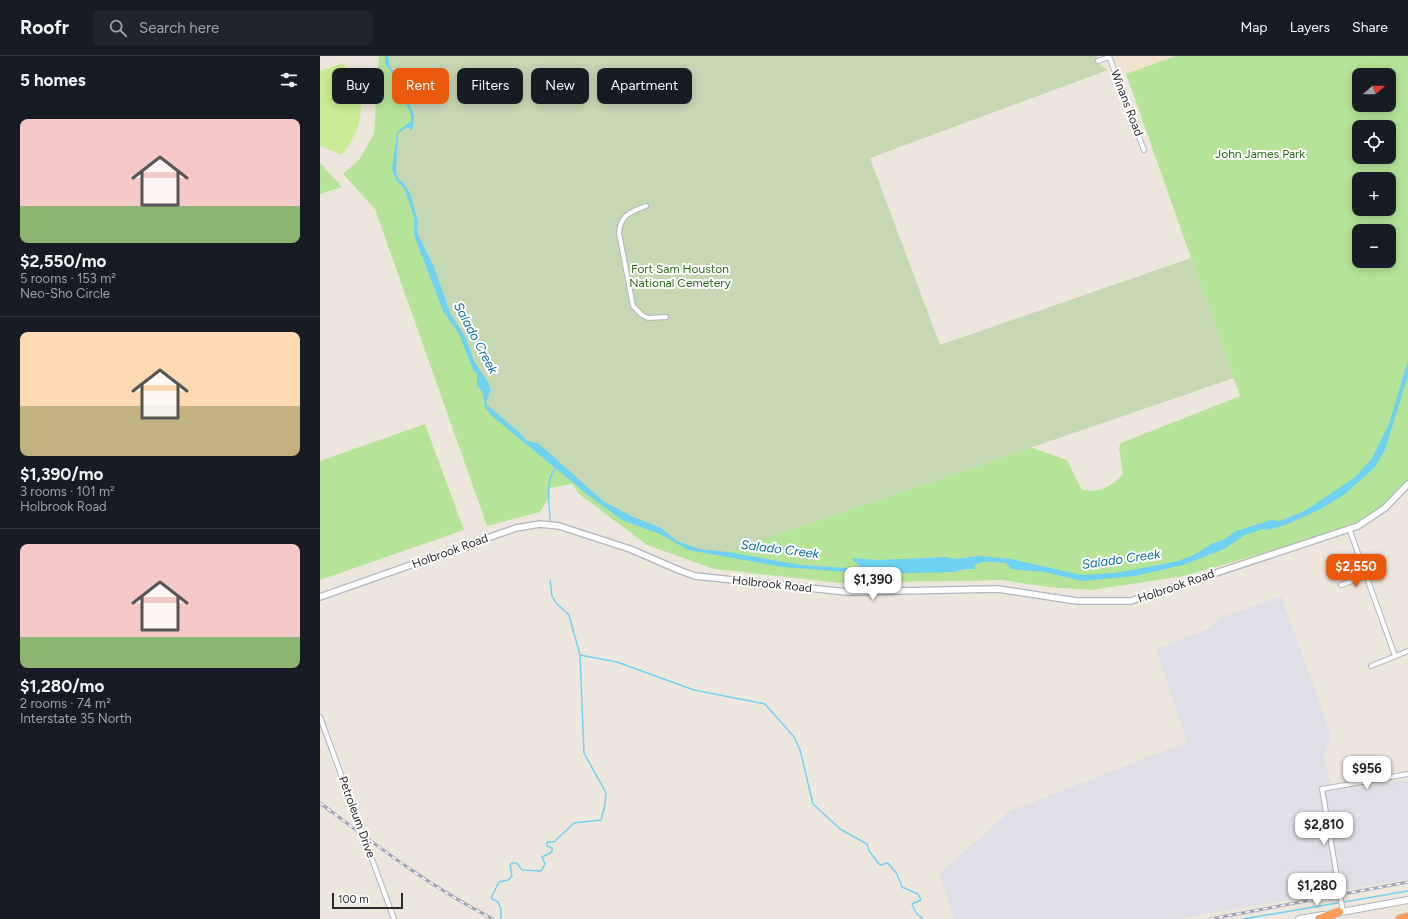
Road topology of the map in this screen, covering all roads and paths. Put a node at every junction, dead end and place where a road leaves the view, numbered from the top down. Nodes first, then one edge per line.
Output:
1 (1109, 56) edge
2 (1098, 61) dead end
3 (1144, 150) dead end
4 (646, 206) dead end
5 (666, 317) dead end
6 (1408, 484) edge
7 (1349, 528) junction
8 (1366, 576) junction
9 (1341, 585) dead end
10 (320, 597) edge
11 (1408, 651) edge
12 (1395, 656) junction
13 (1371, 666) dead end
14 (320, 717) edge
15 (1408, 774) edge
16 (1408, 900) edge
17 (1341, 907) junction
18 (393, 918) edge
19 (1408, 918) edge
20 (1299, 919) edge
21 (1319, 919) edge
22 (1400, 919) edge

1 - 2 street
1 - 3 street, Winans Road
4 - 5 street
6 - 7 street, Holbrook Road
7 - 8 street
7 - 10 street, Holbrook Road
8 - 9 street
8 - 12 street
11 - 12 street
12 - 13 street
14 - 18 street, Petroleum Drive
15 - 17 street
16 - 17 main road
17 - 20 main road
17 - 21 highway
19 - 22 highway

